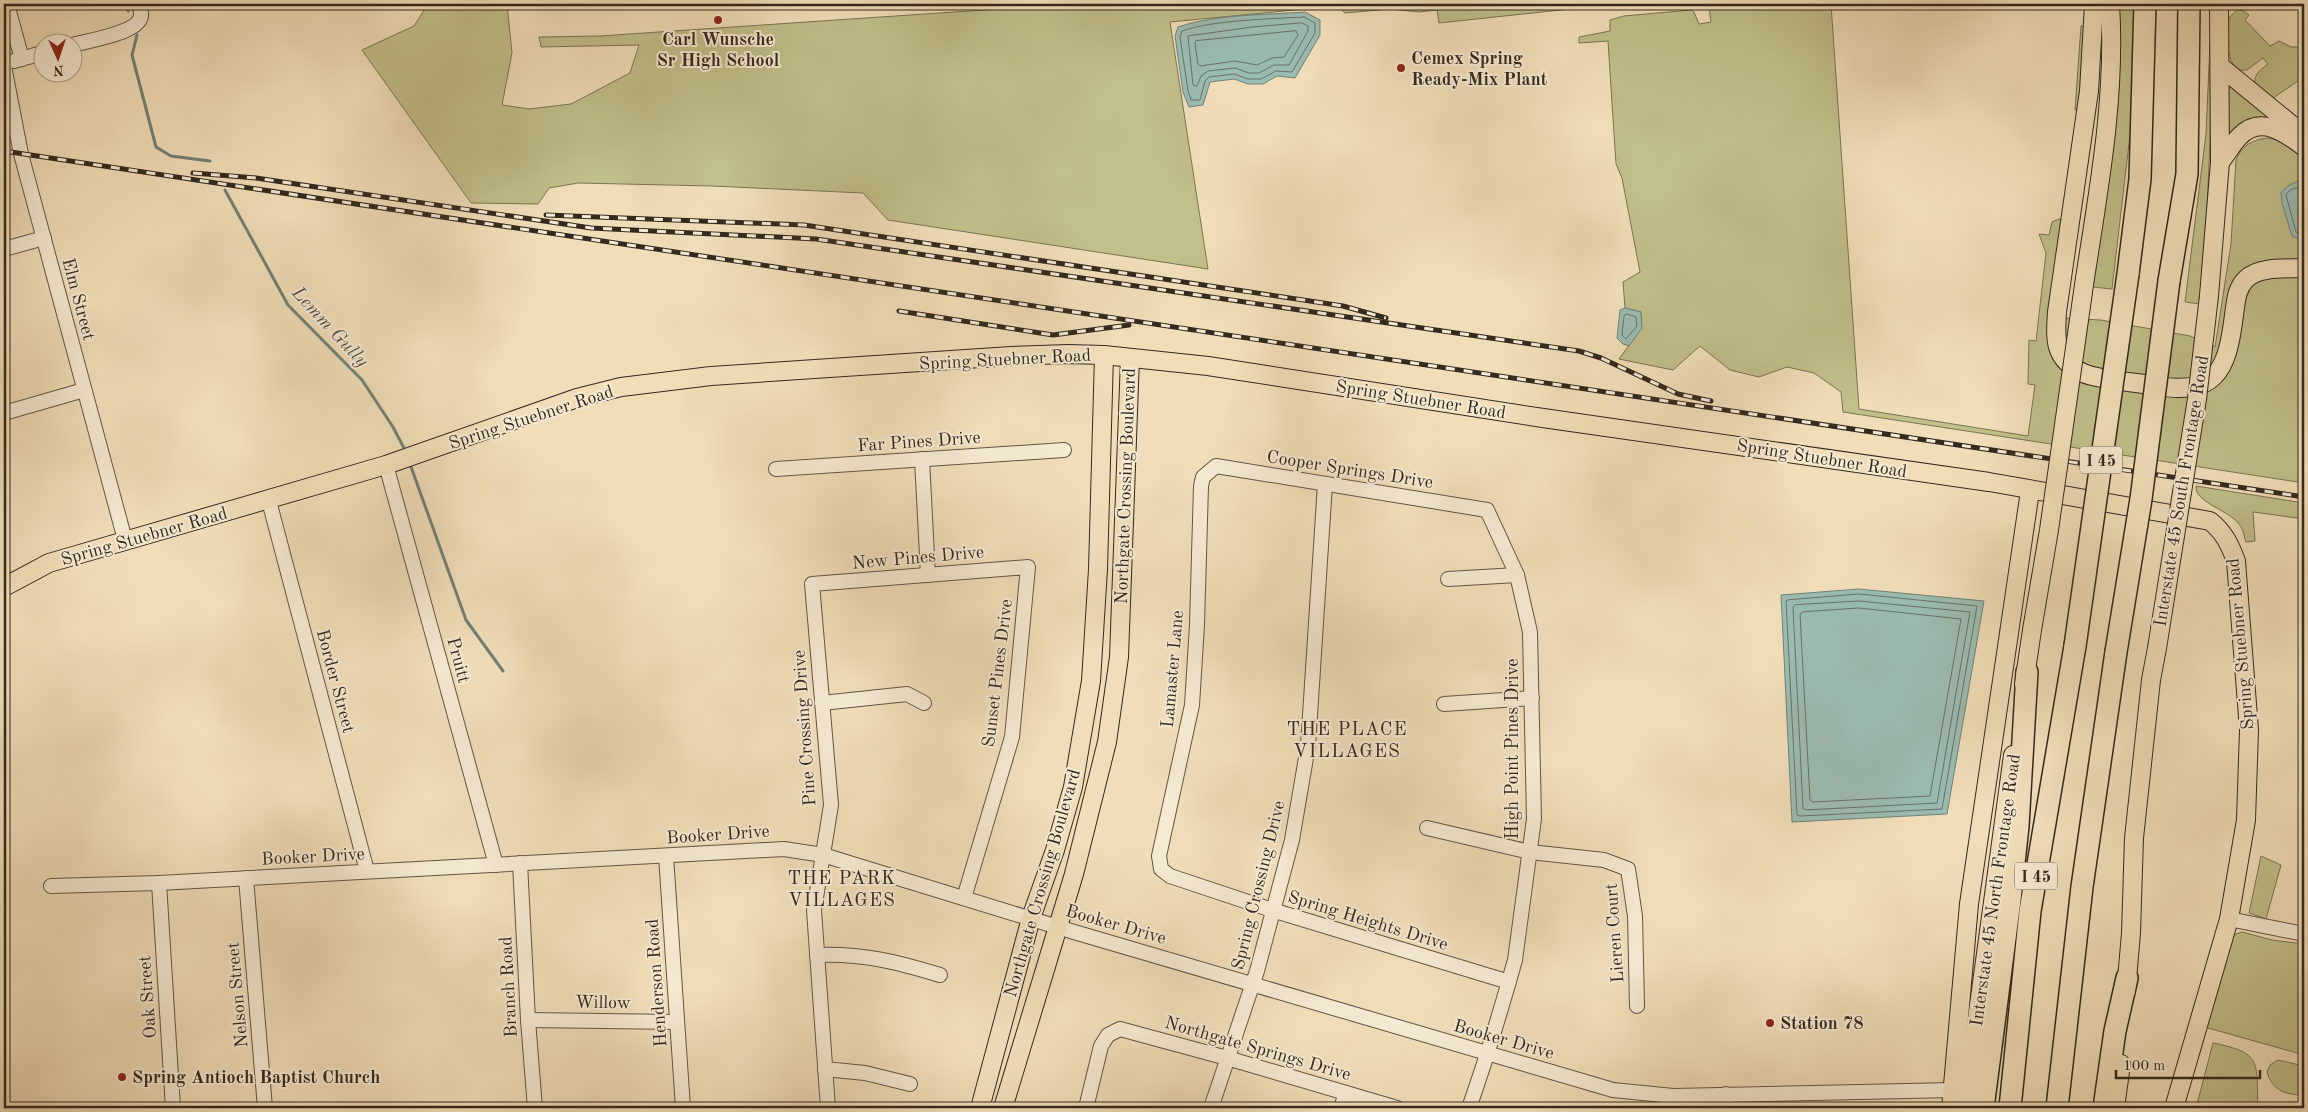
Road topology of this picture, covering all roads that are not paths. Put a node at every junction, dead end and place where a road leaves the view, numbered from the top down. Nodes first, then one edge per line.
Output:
1 (7, 4) edge
2 (139, 4) edge
3 (2094, 4) edge
4 (2110, 4) edge
5 (2145, 4) edge
6 (2190, 4) edge
7 (2218, 4) edge
8 (82, 42) edge
9 (32, 56) edge
10 (22, 59) junction
11 (4, 65) edge
12 (2220, 67) junction
13 (2304, 135) edge
14 (2304, 147) edge
15 (2220, 162) junction
16 (44, 238) junction
17 (4, 249) edge
18 (2304, 268) edge
19 (1104, 355) junction
20 (1130, 358) junction
21 (84, 390) junction
22 (4, 413) edge
23 (1064, 450) dead end
24 (922, 459) junction
25 (386, 465) junction
26 (776, 469) dead end
27 (1209, 471) joint
28 (1325, 484) junction
29 (2030, 491) junction
30 (268, 501) junction
31 (1486, 510) joint
32 (125, 540) junction
33 (1098, 563) junction
34 (1121, 563) junction
35 (1028, 567) joint
36 (928, 575) junction
37 (1517, 575) junction
38 (1448, 578) dead end
39 (812, 584) joint
40 (4, 588) edge
41 (2027, 672) junction
42 (1532, 698) junction
43 (822, 703) junction
44 (924, 703) dead end
45 (1444, 704) dead end
46 (1079, 739) junction
47 (1107, 742) junction
48 (1427, 828) dead end
49 (1530, 852) junction
50 (823, 855) junction
51 (666, 856) junction
52 (520, 863) junction
53 (496, 864) junction
54 (1161, 869) joint
55 (367, 871) junction
56 (246, 878) junction
57 (159, 883) junction
58 (51, 886) dead end
59 (964, 898) junction
60 (1272, 910) junction
61 (1031, 918) junction
62 (2229, 919) junction
63 (1057, 926) junction
64 (2304, 934) edge
65 (817, 956) junction
66 (940, 975) dead end
67 (2127, 978) joint
68 (1509, 982) junction
69 (1253, 984) junction
70 (1637, 1006) dead end
71 (528, 1020) junction
72 (677, 1022) junction
73 (1488, 1053) junction
74 (1227, 1058) junction
75 (825, 1069) junction
76 (910, 1084) dead end
77 (1952, 1090) junction
78 (1346, 1093) junction
79 (1726, 1101) edge
80 (173, 1108) edge
81 (265, 1108) edge
82 (535, 1108) edge
83 (683, 1108) edge
84 (828, 1108) edge
85 (980, 1108) edge
86 (1003, 1108) edge
87 (1086, 1108) edge
88 (1211, 1108) edge
89 (1341, 1108) edge
90 (1397, 1108) edge
91 (1469, 1108) edge
92 (1951, 1108) edge
93 (1965, 1108) edge
94 (1982, 1108) edge
95 (2010, 1108) edge
96 (2058, 1108) edge
97 (2113, 1108) edge
98 (2174, 1108) edge

1 - 10 street
2 - 8 street
3 - 18 main road
4 - 41 main road, bridge
5 - 95 highway, I 45, bridge
6 - 96 highway, I 45, bridge
7 - 12 main road, Interstate 45 South Frontage Road
9 - 10 street
10 - 11 street
11 - 16 street, Elm Street
12 - 13 main road
12 - 15 main road, Interstate 45 South Frontage Road
14 - 15 main road
15 - 67 main road, Interstate 45 South Frontage Road, bridge
16 - 17 street
16 - 21 street, Elm Street
19 - 20 main road, Spring Stuebner Road
19 - 25 main road, Spring Stuebner Road
19 - 33 main road, Northgate Crossing Boulevard
20 - 29 main road, Spring Stuebner Road
20 - 34 main road, Northgate Crossing Boulevard
21 - 22 street
21 - 32 street, Elm Street
23 - 24 street, Far Pines Drive
24 - 26 street, Far Pines Drive
24 - 36 street
25 - 30 main road, Spring Stuebner Road
25 - 53 street, Pruitt
27 - 28 street, Cooper Springs Drive
27 - 54 street, Lamaster Lane
28 - 31 street, Cooper Springs Drive
28 - 60 street, Spring Crossing Drive
29 - 62 main road, Spring Stuebner Road
29 - 77 main road
30 - 32 main road, Spring Stuebner Road
30 - 55 street, Border Street
31 - 37 street, High Point Pines Drive
32 - 40 main road, Spring Stuebner Road
33 - 34 main road
33 - 46 main road, Northgate Crossing Boulevard
34 - 47 main road, Northgate Crossing Boulevard
35 - 36 street, New Pines Drive
35 - 59 street, Sunset Pines Drive
36 - 39 street, New Pines Drive
37 - 38 street
37 - 42 street, High Point Pines Drive
39 - 43 street, Pine Crossing Drive
41 - 93 main road, Interstate 45 North Frontage Road
41 - 94 highway
42 - 45 street
42 - 49 street, High Point Pines Drive
43 - 44 street
43 - 50 street, Pine Crossing Drive
46 - 47 main road
46 - 61 main road, Northgate Crossing Boulevard
47 - 63 main road, Northgate Crossing Boulevard
48 - 49 street
49 - 68 street, High Point Pines Drive
49 - 70 street, Lieren Court
50 - 51 street, Booker Drive
50 - 59 street, Booker Drive
50 - 65 street, Pine Crossing Drive
51 - 52 street, Booker Drive
51 - 72 street, Henderson Road
52 - 53 street, Booker Drive
52 - 71 street, Branch Road
53 - 55 street, Booker Drive
54 - 60 street, Spring Heights Drive
55 - 56 street, Booker Drive
56 - 57 street, Booker Drive
56 - 81 street, Nelson Street
57 - 58 street, Booker Drive
57 - 80 street, Oak Street
59 - 61 street, Booker Drive
60 - 68 street, Spring Heights Drive
60 - 69 street, Spring Crossing Drive
61 - 63 street, Booker Drive
61 - 85 main road, Northgate Crossing Boulevard
62 - 64 street
62 - 98 main road, Spring Stuebner Road
63 - 69 street, Booker Drive
63 - 86 main road, Northgate Crossing Boulevard
65 - 66 street
65 - 75 street, Pine Crossing Drive
67 - 97 highway
68 - 73 street, High Point Pines Drive
69 - 73 street, Booker Drive
69 - 74 street, Spring Crossing Drive
71 - 72 street, Willow
71 - 82 street, Branch Road
72 - 83 street, Henderson Road
73 - 79 street, Booker Drive
73 - 91 street, High Point Pines Drive
74 - 78 street, Northgate Springs Drive
74 - 87 street, Northgate Springs Drive
74 - 88 street, Spring Crossing Drive
75 - 76 street
75 - 84 street, Pine Crossing Drive
77 - 79 street, Booker Drive
77 - 92 main road
78 - 89 street
78 - 90 street, Northgate Springs Drive

